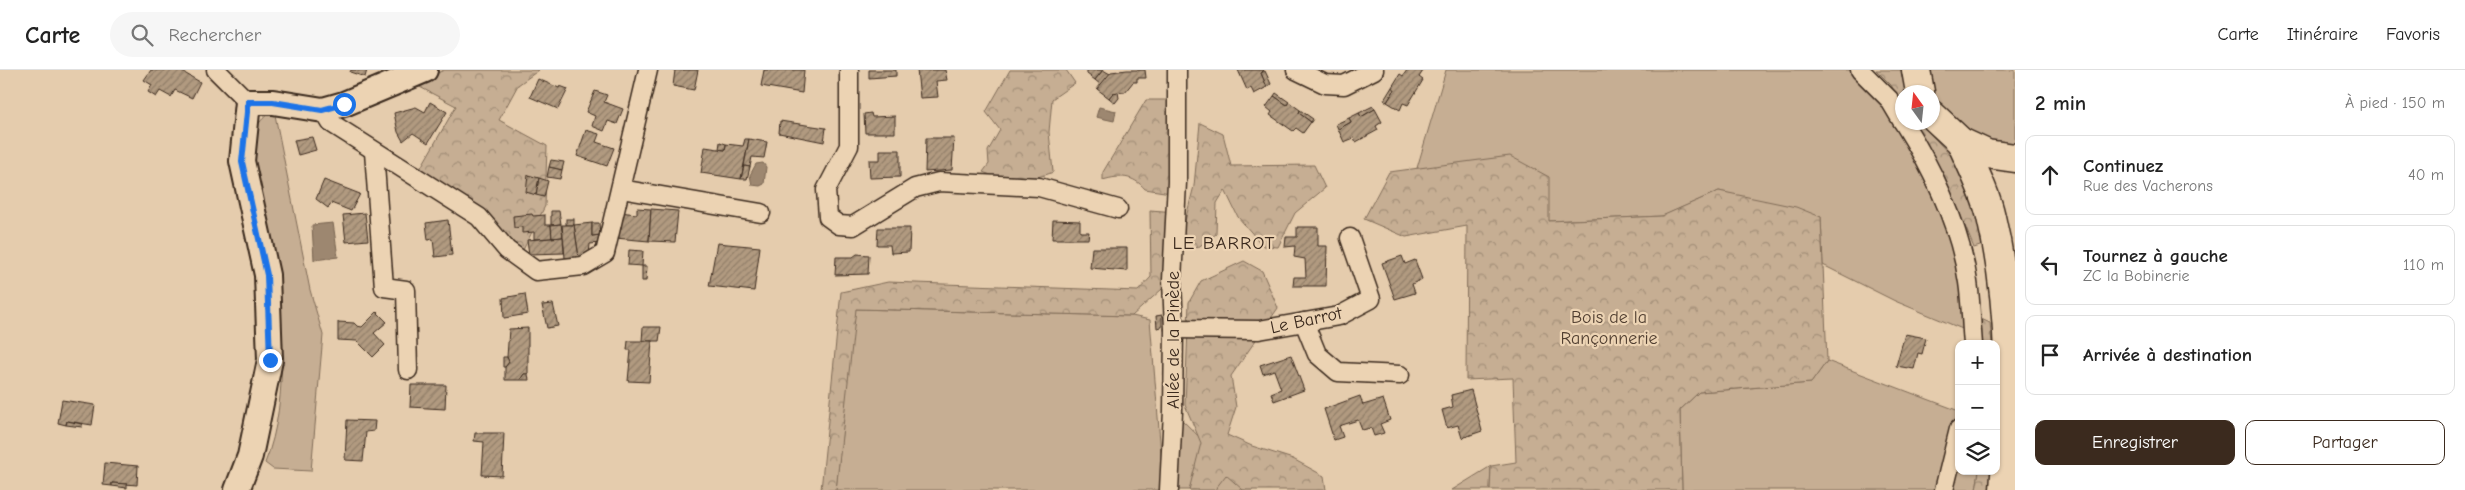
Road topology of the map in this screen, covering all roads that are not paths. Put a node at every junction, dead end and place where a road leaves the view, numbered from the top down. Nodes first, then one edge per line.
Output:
1 (217, 70) edge
2 (425, 70) edge
3 (648, 70) edge
4 (849, 70) edge
5 (1178, 70) edge
6 (1296, 70) edge
7 (1374, 70) edge
8 (1860, 70) edge
9 (1916, 70) edge
10 (1919, 85) edge
11 (248, 102) junction
12 (1895, 109) edge
13 (322, 110) junction
14 (1940, 122) edge
15 (1908, 130) edge
16 (1961, 142) junction
17 (374, 152) junction
18 (2015, 158) edge
19 (621, 189) junction
20 (1118, 209) dead end
21 (761, 213) dead end
22 (1350, 238) dead end
23 (1304, 322) junction
24 (1174, 328) junction
25 (1973, 340) edge
26 (408, 370) dead end
27 (1400, 375) dead end
28 (1959, 430) edge
29 (237, 490) edge
30 (1169, 490) edge
31 (1944, 490) edge
32 (2004, 490) edge

1 - 11 street
2 - 13 street
3 - 19 street
4 - 20 street
5 - 24 street, Allée de la Pinède
6 - 7 street
8 - 12 street
9 - 10 main road
11 - 13 street
11 - 29 street
13 - 17 street
14 - 16 main road
15 - 25 street
16 - 18 main road
16 - 32 main road
17 - 19 street
17 - 26 street
19 - 21 street
22 - 23 street, Le Barrot
23 - 24 street, Le Barrot
23 - 27 street
24 - 30 street, Allée de la Pinède
28 - 31 street

